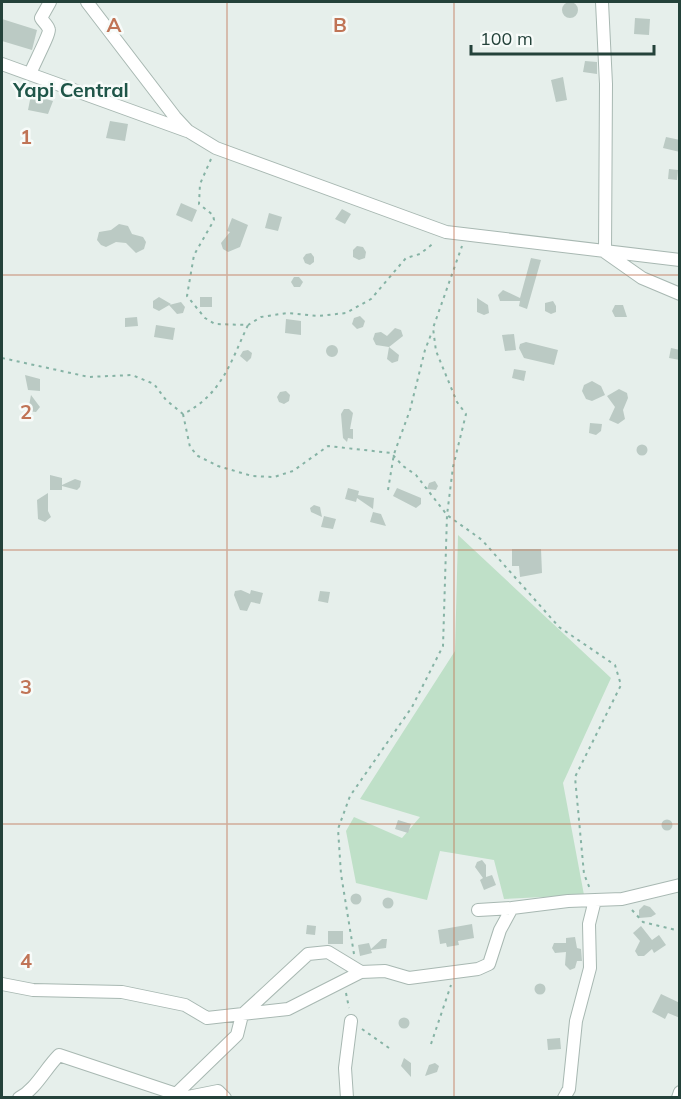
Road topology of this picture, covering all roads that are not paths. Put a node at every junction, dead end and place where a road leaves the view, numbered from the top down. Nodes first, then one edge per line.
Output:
1 (50, 2) edge
2 (87, 2) edge
3 (602, 2) edge
4 (2, 64) edge
5 (30, 74) junction
6 (188, 131) junction
7 (605, 252) junction
8 (680, 260) edge
9 (680, 294) edge
10 (680, 885) edge
11 (595, 900) junction
12 (512, 908) junction
13 (478, 910) dead end
14 (361, 972) junction
15 (2, 984) edge
16 (242, 1015) junction
17 (351, 1021) dead end
18 (680, 1092) edge
19 (176, 1094) junction
20 (19, 1098) edge
21 (225, 1098) edge
22 (347, 1098) edge
23 (564, 1098) edge
24 (678, 1098) edge

1 - 5 street
2 - 6 street
3 - 7 street
4 - 5 street
5 - 6 street
6 - 7 street
7 - 8 street
7 - 9 street
10 - 11 street
11 - 12 street
11 - 23 street
12 - 13 street
12 - 14 street
14 - 16 street
14 - 16 street
15 - 16 street
16 - 19 street
17 - 22 street
18 - 24 street
19 - 20 street
19 - 21 street

